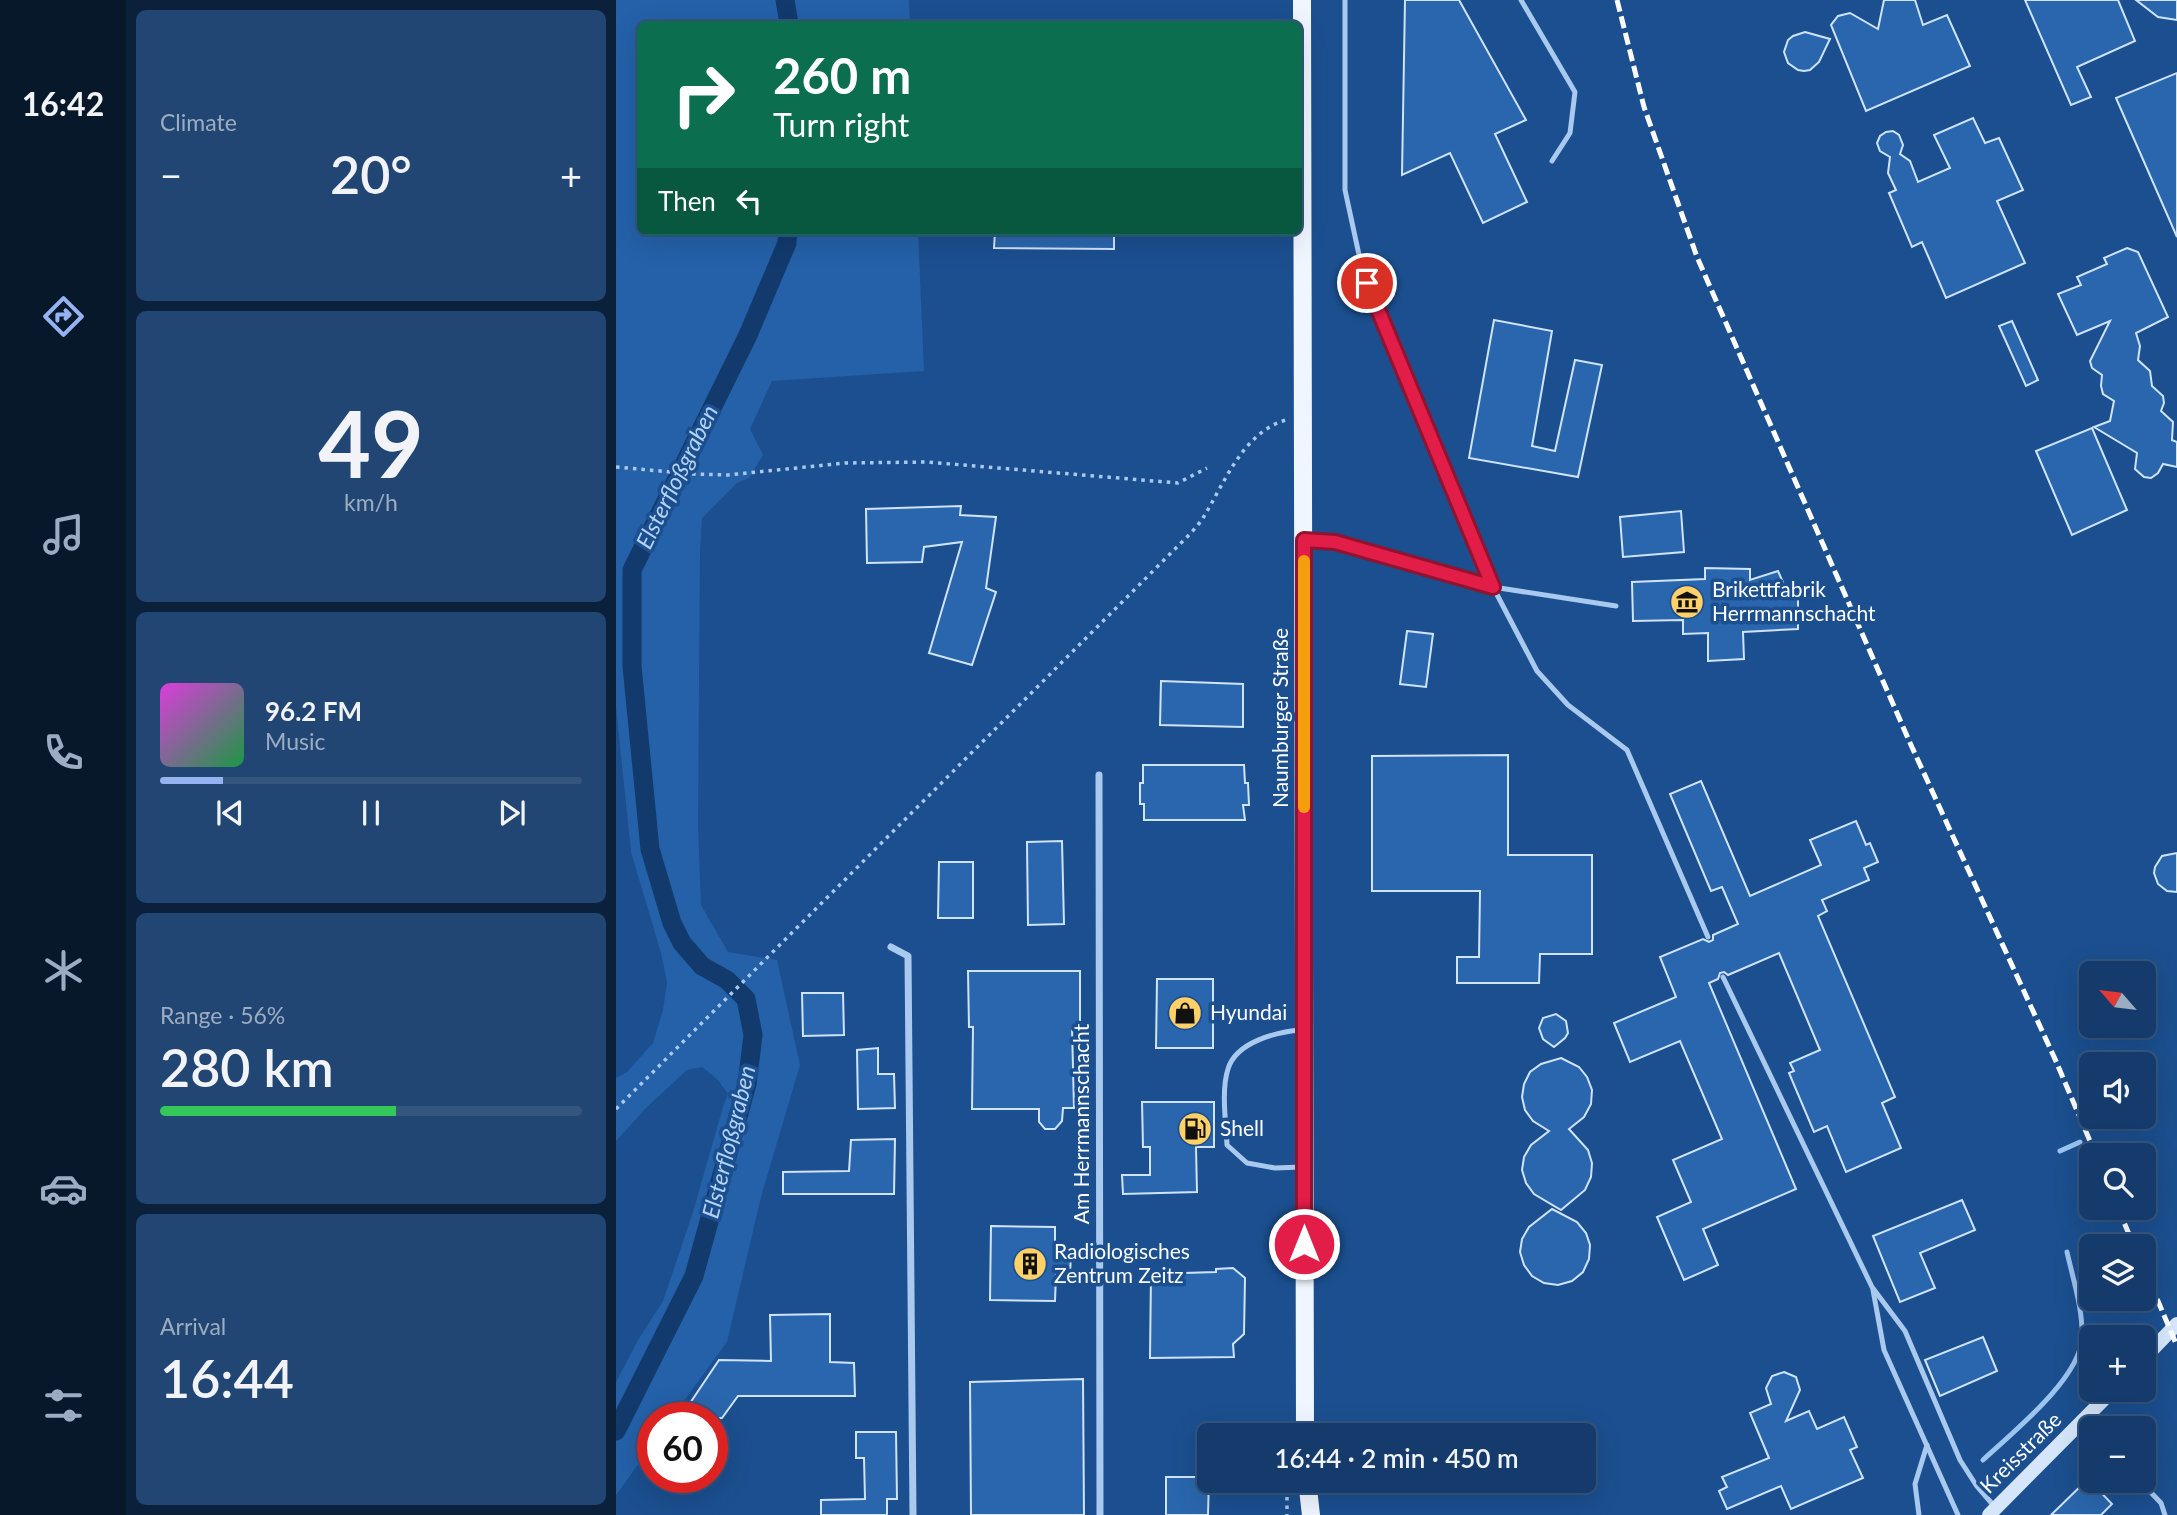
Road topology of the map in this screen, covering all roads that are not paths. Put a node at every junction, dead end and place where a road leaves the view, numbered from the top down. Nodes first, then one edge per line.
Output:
1 (1302, 0) edge
2 (1345, 0) edge
3 (1521, 0) edge
4 (1552, 161) dead end
5 (1304, 540) junction
6 (1493, 587) junction
7 (1616, 606) dead end
8 (1099, 775) dead end
9 (1707, 937) dead end
10 (891, 947) dead end
11 (1723, 977) dead end
12 (1304, 1030) junction
13 (1304, 1167) junction
14 (1872, 1287) junction
15 (2177, 1324) edge
16 (2156, 1346) edge
17 (1305, 1423) edge
18 (2079, 1433) edge
19 (1927, 1445) junction
20 (1308, 1493) edge
21 (2151, 1493) edge
22 (1993, 1512) edge
23 (913, 1515) edge
24 (1100, 1515) edge
25 (1311, 1515) edge
26 (1919, 1515) edge
27 (1958, 1515) edge
28 (2165, 1515) edge

1 - 5 main road, Naumburger Straße
2 - 6 lane
3 - 4 lane
5 - 6 lane
5 - 12 main road, Naumburger Straße
6 - 7 lane
6 - 9 lane
8 - 24 street, Am Herrmannschacht
10 - 23 street
11 - 14 lane
12 - 13 main road, Naumburger Straße
12 - 13 lane
13 - 17 main road, Naumburger Straße
14 - 19 lane
14 - 22 lane
15 - 16 main road
18 - 22 main road, Kreisstraße
19 - 26 lane
19 - 27 lane
20 - 25 main road
21 - 28 lane

